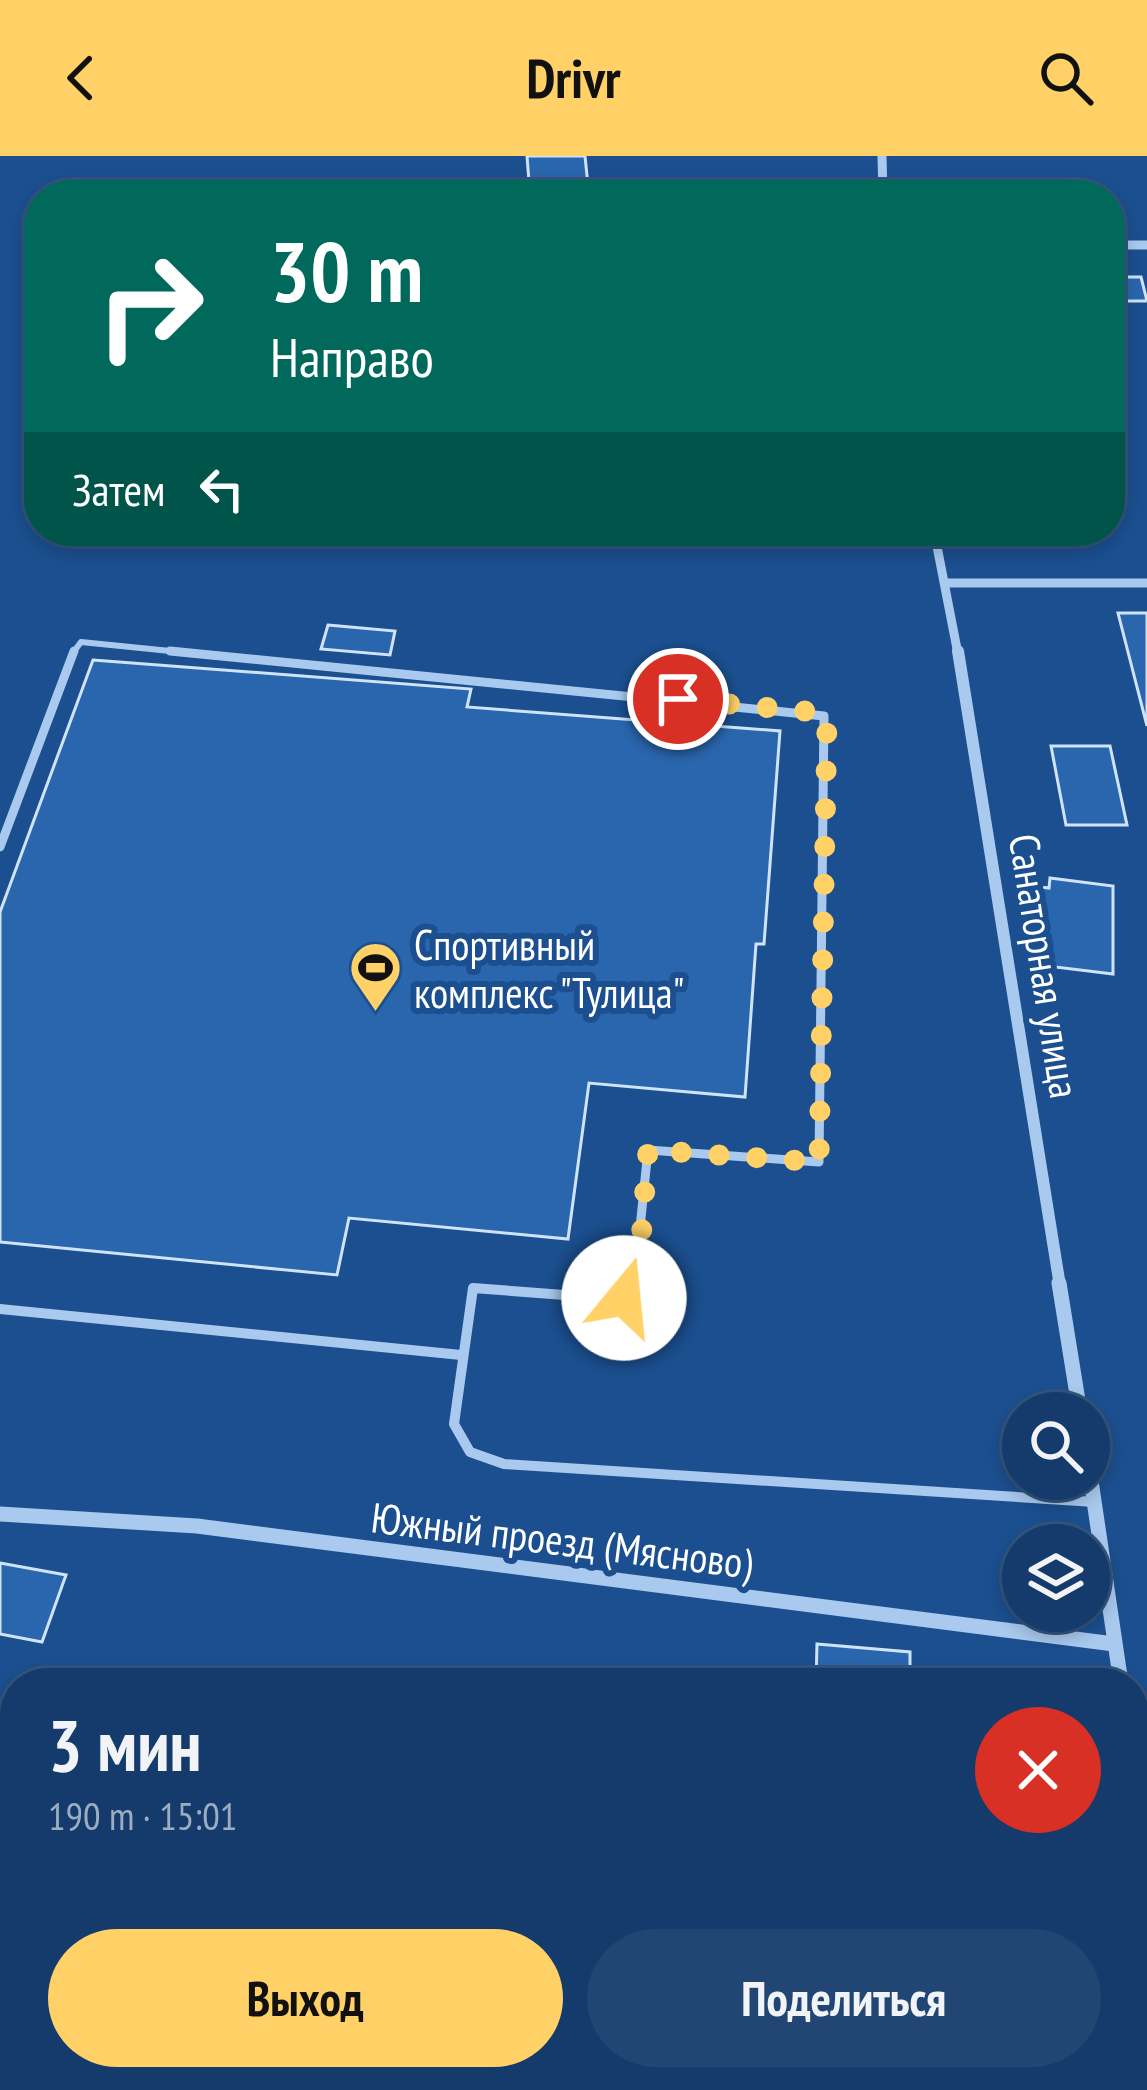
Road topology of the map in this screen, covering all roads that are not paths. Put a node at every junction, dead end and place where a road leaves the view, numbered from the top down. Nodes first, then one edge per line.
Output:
1 (938, 546) edge
2 (1147, 583) edge
3 (947, 584) junction
4 (0, 847) edge
5 (0, 1309) edge
6 (460, 1354) junction
7 (1077, 1392) edge
8 (1095, 1502) joint
9 (0, 1514) edge
10 (1114, 1644) junction
11 (1118, 1668) edge

1 - 3 street, Санаторная улица
2 - 3 street
3 - 7 street, Санаторная улица
4 - 6 lane
5 - 6 lane
6 - 8 lane
8 - 10 street
9 - 10 street, Южный проезд (Мясново)
10 - 11 street

